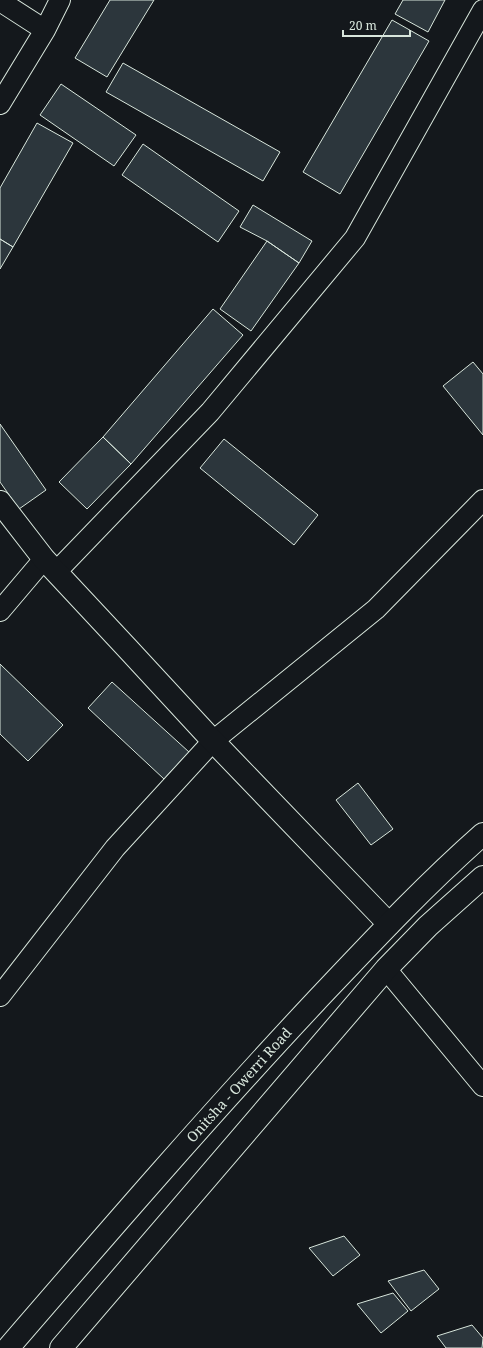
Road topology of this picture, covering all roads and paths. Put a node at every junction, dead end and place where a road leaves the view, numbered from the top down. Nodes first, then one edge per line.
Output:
1 (60, 0) edge
2 (0, 1) edge
3 (483, 10) edge
4 (45, 30) junction
5 (0, 104) edge
6 (483, 500) edge
7 (0, 502) edge
8 (50, 566) junction
9 (0, 611) edge
10 (213, 741) junction
11 (483, 834) edge
12 (483, 877) edge
13 (388, 924) junction
14 (386, 969) junction
15 (0, 996) edge
16 (483, 1086) edge
17 (0, 1341) edge
18 (8, 1348) edge
19 (60, 1348) edge

1 - 4 street
2 - 4 street
3 - 8 street
4 - 5 street
6 - 10 street
7 - 8 main road
8 - 9 street
8 - 10 main road
10 - 13 main road
10 - 15 street
11 - 13 main road, Onitsha - Owerri Road
12 - 14 main road
13 - 18 main road, Onitsha - Owerri Road
14 - 16 street
14 - 19 main road
17 - 18 street

